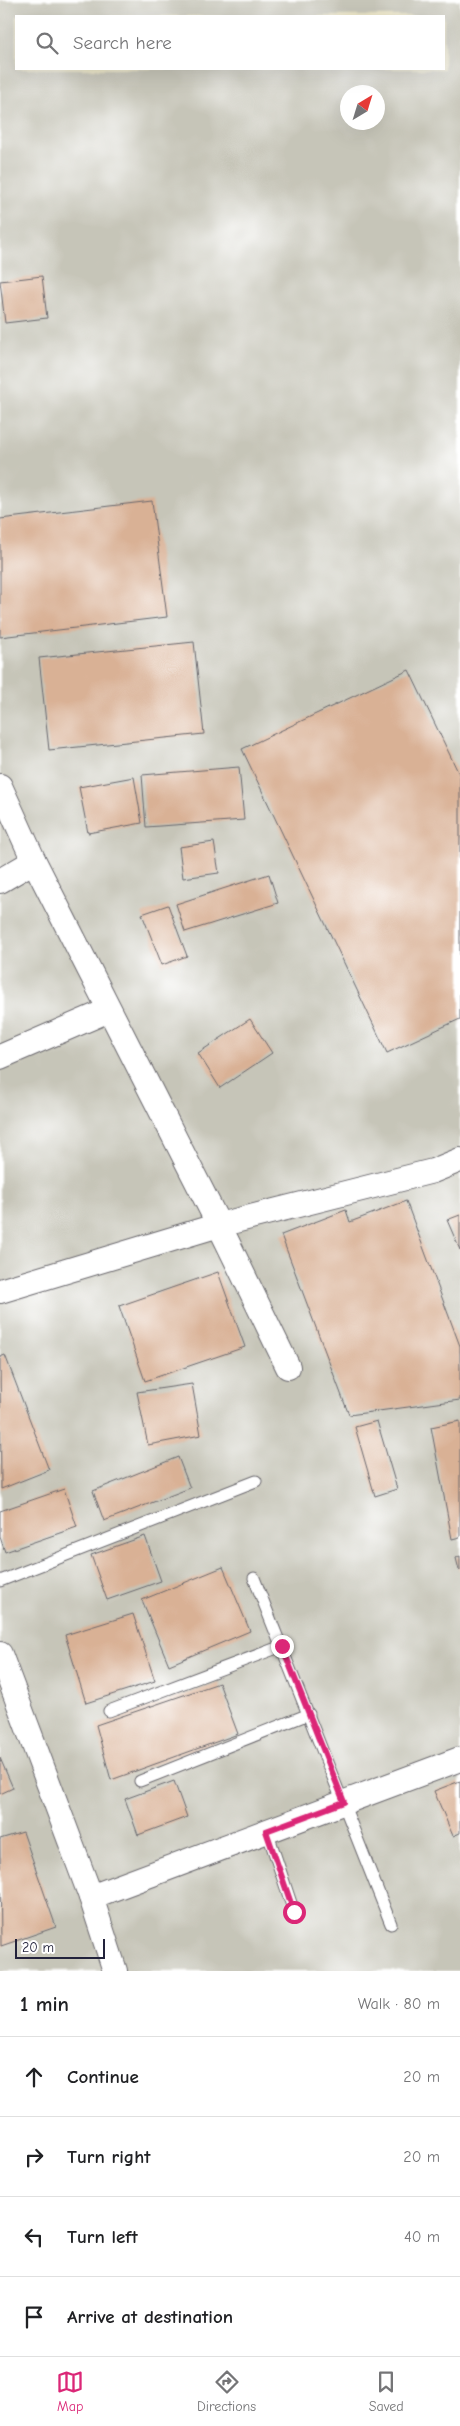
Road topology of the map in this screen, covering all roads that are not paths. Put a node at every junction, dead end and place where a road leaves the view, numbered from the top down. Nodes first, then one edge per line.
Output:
1 (0, 786) edge
2 (34, 861) junction
3 (0, 881) edge
4 (109, 1010) junction
5 (0, 1058) edge
6 (460, 1160) edge
7 (219, 1225) junction
8 (0, 1291) edge
9 (288, 1367) dead end
10 (256, 1480) dead end
11 (254, 1578) dead end
12 (0, 1582) edge
13 (282, 1646) junction
14 (0, 1654) edge
15 (109, 1710) dead end
16 (309, 1714) junction
17 (460, 1759) edge
18 (140, 1782) dead end
19 (344, 1802) junction
20 (266, 1831) junction
21 (91, 1897) junction
22 (294, 1912) dead end
23 (391, 1924) dead end
24 (115, 1971) edge

1 - 2 street
2 - 3 street
2 - 4 street
4 - 5 street
4 - 7 street
6 - 7 street
7 - 8 street
7 - 9 street
10 - 12 lane
11 - 13 lane
13 - 15 lane
13 - 16 lane
14 - 21 street
16 - 18 lane
16 - 19 lane
17 - 19 street
19 - 20 street
19 - 23 lane
20 - 21 street
20 - 22 lane
21 - 24 street

